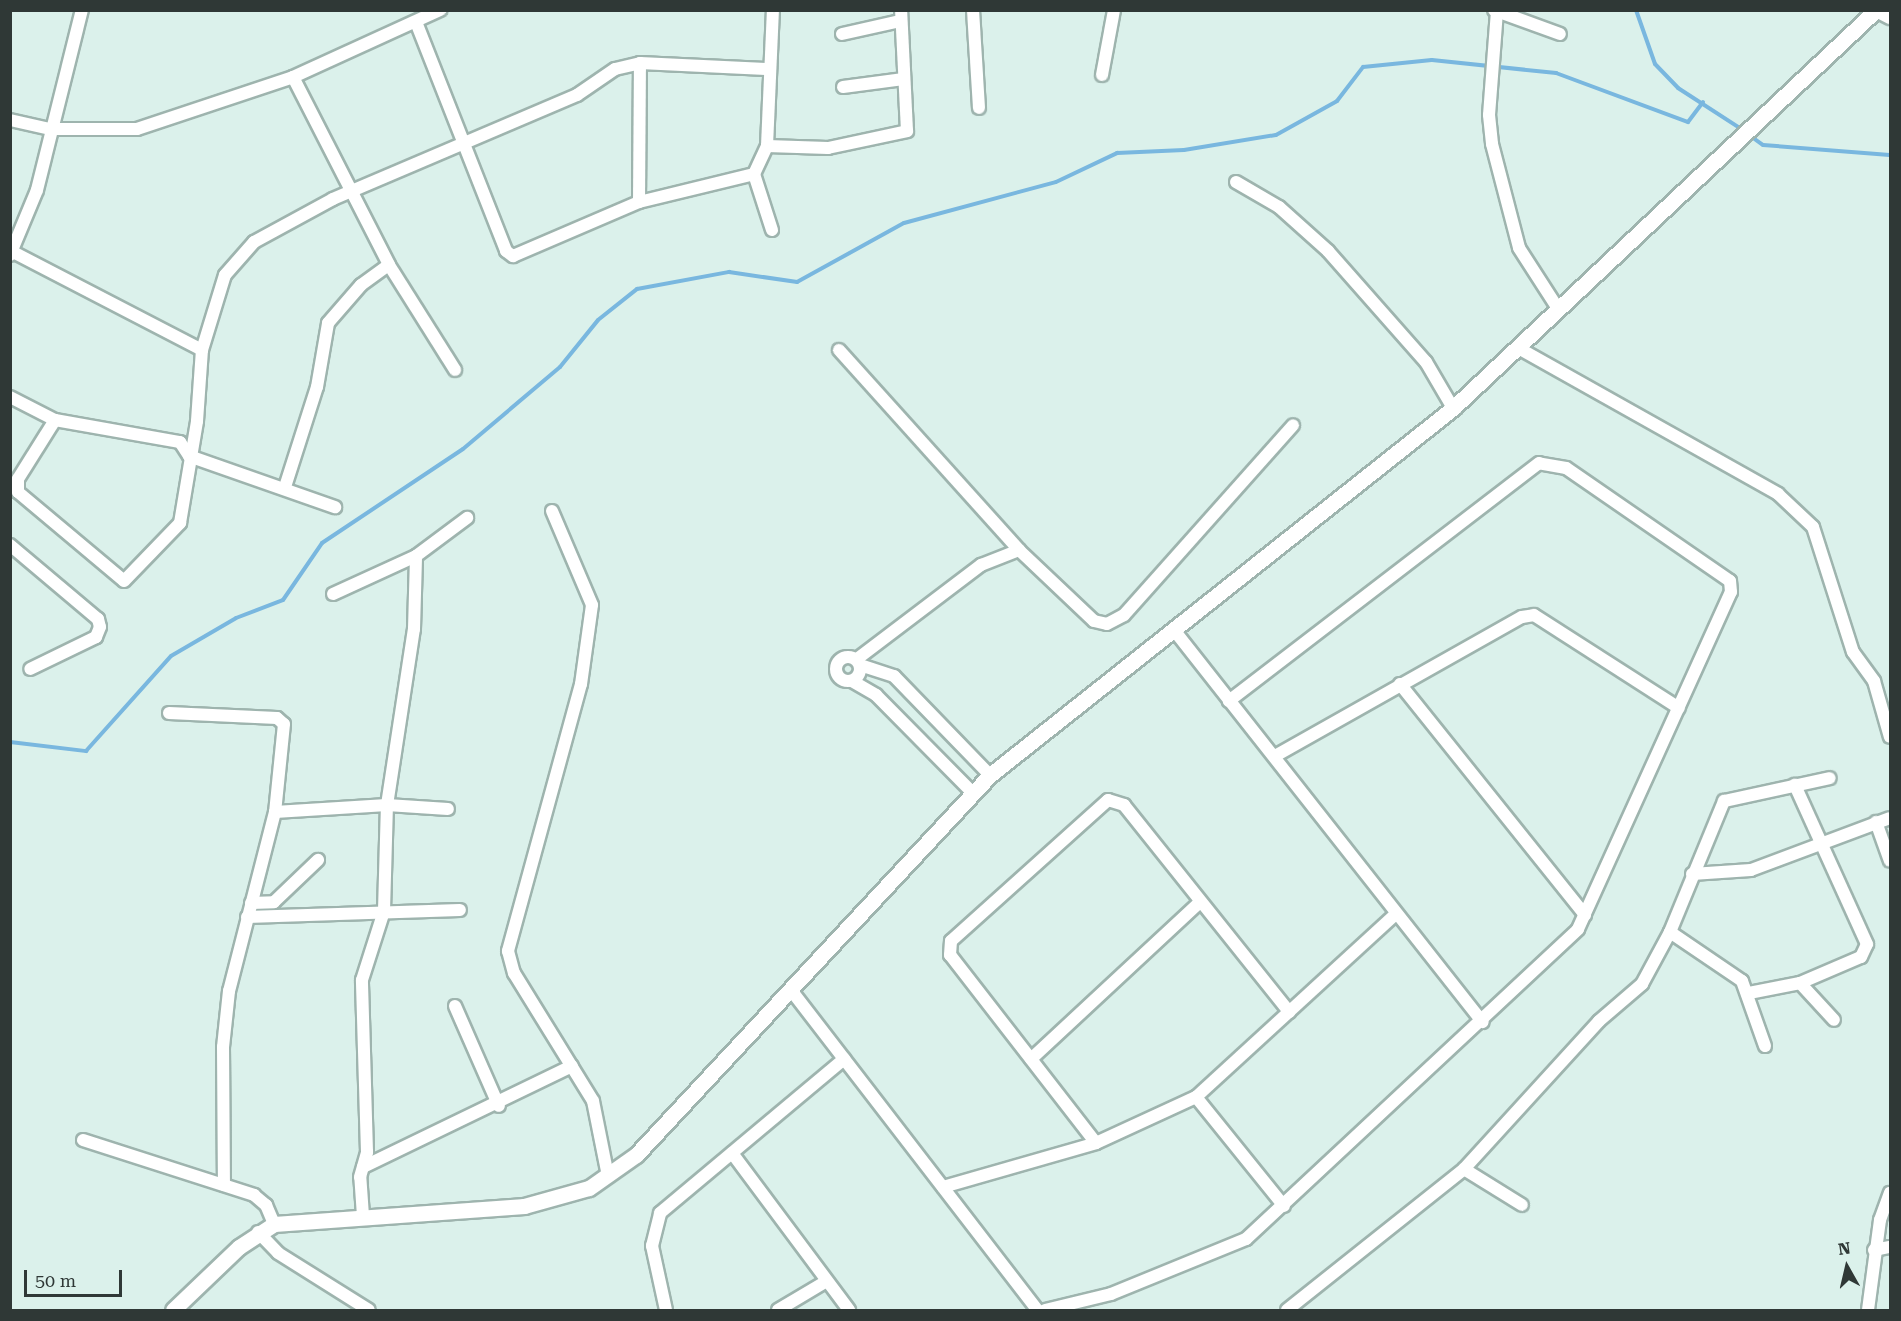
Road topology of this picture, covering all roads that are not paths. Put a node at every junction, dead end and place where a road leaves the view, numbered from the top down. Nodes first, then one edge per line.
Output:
1 (82, 10) edge
2 (440, 10) edge
3 (772, 10) edge
4 (973, 10) edge
5 (1114, 10) edge
6 (1496, 11) edge
7 (1875, 11) edge
8 (900, 16) edge
9 (1890, 18) edge
10 (416, 22) junction
11 (842, 34) dead end
12 (1560, 34) dead end
13 (640, 63) junction
14 (766, 69) junction
15 (1102, 75) dead end
16 (293, 76) junction
17 (903, 79) junction
18 (843, 87) dead end
19 (979, 108) dead end
20 (10, 120) edge
21 (51, 129) junction
22 (464, 143) junction
23 (767, 146) junction
24 (754, 174) junction
25 (1236, 182) dead end
26 (354, 192) junction
27 (639, 202) junction
28 (772, 230) dead end
29 (12, 254) edge
30 (389, 266) junction
31 (1559, 310) junction
32 (1520, 349) junction
33 (202, 350) junction
34 (839, 350) dead end
35 (455, 370) dead end
36 (10, 397) edge
37 (1453, 408) junction
38 (55, 420) junction
39 (1293, 425) dead end
40 (189, 456) junction
41 (285, 487) junction
42 (335, 507) dead end
43 (552, 511) dead end
44 (468, 518) dead end
45 (10, 545) edge
46 (1019, 550) junction
47 (417, 556) junction
48 (333, 594) dead end
49 (1174, 630) junction
50 (858, 662) junction
51 (30, 669) dead end
52 (852, 681) junction
53 (1400, 684) junction
54 (1229, 701) junction
55 (1679, 708) junction
56 (169, 713) dead end
57 (1890, 737) edge
58 (1275, 756) junction
59 (990, 775) junction
60 (1830, 778) dead end
61 (1795, 785) junction
62 (972, 792) junction
63 (387, 805) junction
64 (448, 808) dead end
65 (275, 812) junction
66 (1890, 818) edge
67 (1876, 822) junction
68 (1822, 846) junction
69 (318, 860) dead end
70 (1890, 861) edge
71 (1692, 874) junction
72 (251, 903) junction
73 (1199, 903) junction
74 (460, 910) dead end
75 (384, 911) junction
76 (1396, 914) junction
77 (1585, 915) junction
78 (247, 917) junction
79 (1670, 932) junction
80 (1800, 983) junction
81 (791, 990) junction
82 (1749, 993) junction
83 (455, 1006) dead end
84 (1290, 1012) junction
85 (1834, 1020) dead end
86 (1482, 1022) junction
87 (1765, 1046) dead end
88 (844, 1059) junction
89 (1031, 1059) junction
90 (572, 1066) junction
91 (1196, 1097) junction
92 (498, 1106) junction
93 (83, 1140) dead end
94 (1096, 1143) junction
95 (732, 1153) junction
96 (363, 1167) junction
97 (1464, 1169) junction
98 (608, 1176) junction
99 (224, 1185) junction
100 (943, 1187) junction
101 (1890, 1193) edge
102 (1522, 1205) dead end
103 (1284, 1206) junction
104 (363, 1216) junction
105 (274, 1224) junction
106 (258, 1232) junction
107 (1890, 1247) edge
108 (1874, 1250) junction
109 (825, 1282) junction
110 (177, 1309) edge
111 (369, 1311) edge
112 (666, 1311) edge
113 (778, 1311) edge
114 (849, 1311) edge
115 (1037, 1311) edge
116 (1046, 1311) edge
117 (1287, 1311) edge
118 (1868, 1311) edge

1 - 21 street
2 - 10 street
3 - 14 street
4 - 19 street
5 - 15 street
6 - 12 street
6 - 31 street
7 - 9 street
7 - 31 street
8 - 11 street
8 - 17 street
10 - 16 street
10 - 22 street
13 - 14 street
13 - 22 street
13 - 27 street
14 - 23 street
16 - 21 street
16 - 26 street
17 - 18 street
17 - 23 street
20 - 21 street
21 - 29 street
22 - 26 street
22 - 27 street
23 - 24 street
24 - 27 street
24 - 28 street
25 - 37 street
26 - 30 street
26 - 33 street
29 - 33 street
30 - 35 street
30 - 41 street
31 - 32 street
32 - 37 street
32 - 57 street
33 - 40 street
34 - 46 street
36 - 38 street
37 - 49 street
38 - 40 street
38 - 40 street
39 - 46 street
40 - 41 street
41 - 42 street
43 - 90 street
44 - 47 street
45 - 51 street
46 - 50 street
47 - 48 street
47 - 63 street
49 - 54 street
49 - 59 street
50 - 52 street
50 - 52 street
50 - 59 street
52 - 62 street
53 - 55 street
53 - 58 street
53 - 77 street
54 - 55 street
54 - 58 street
55 - 77 street
56 - 65 street
58 - 76 street
59 - 62 street
60 - 61 street
61 - 68 street
61 - 71 street
62 - 81 street
63 - 64 street
63 - 65 street
63 - 75 street
65 - 72 street
66 - 67 street
67 - 68 street
67 - 70 street
68 - 71 street
68 - 80 street
69 - 72 street
71 - 79 street
72 - 78 street
73 - 84 street
73 - 89 street
73 - 89 street
74 - 75 street
75 - 78 street
75 - 96 street
76 - 84 street
76 - 86 street
77 - 86 street
78 - 99 street
79 - 82 street
79 - 97 street
80 - 82 street
80 - 85 street
81 - 88 street
81 - 98 street
82 - 87 street
83 - 92 street
84 - 91 street
86 - 103 street
88 - 95 street
88 - 100 street
89 - 94 street
90 - 92 street
90 - 98 street
91 - 94 street
91 - 103 street
92 - 96 street
93 - 99 street
94 - 100 street
95 - 109 street
95 - 112 street
96 - 104 street
97 - 102 street
97 - 117 street
98 - 104 street
99 - 105 street
100 - 115 street
101 - 108 street
103 - 116 street
104 - 105 street
105 - 106 street
106 - 110 street
106 - 111 street
107 - 108 street
108 - 118 street
109 - 113 street
109 - 114 street

